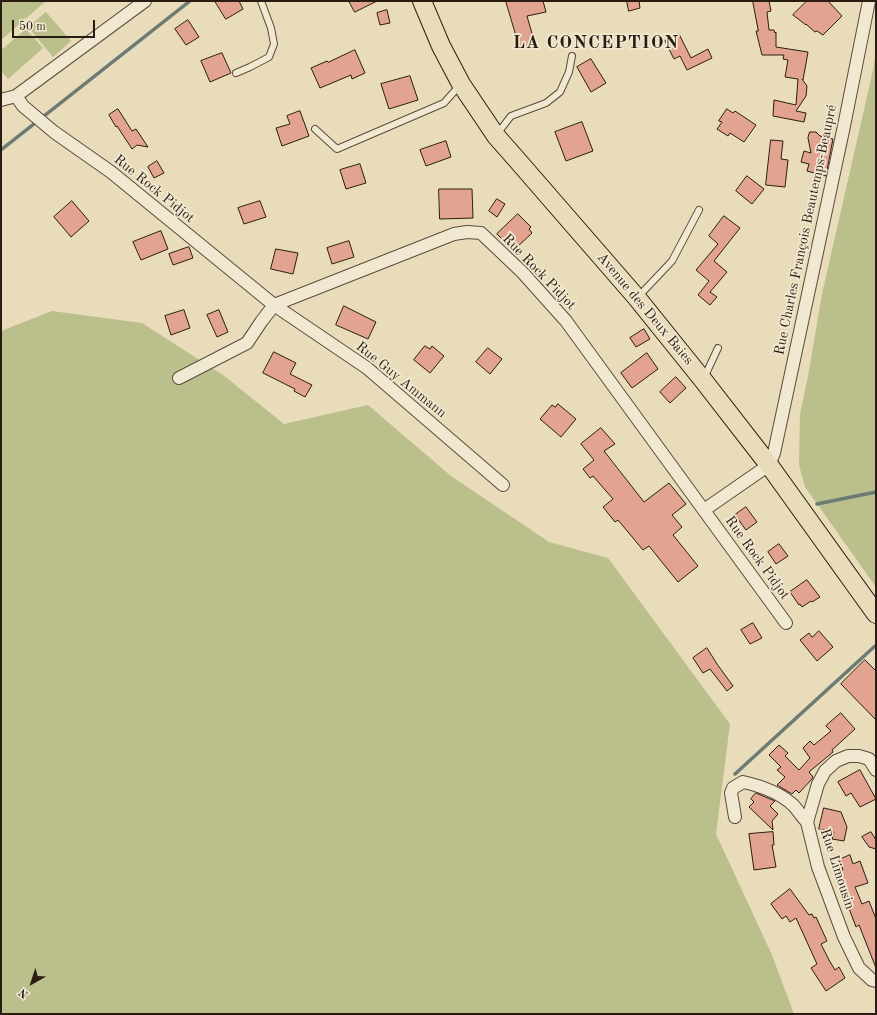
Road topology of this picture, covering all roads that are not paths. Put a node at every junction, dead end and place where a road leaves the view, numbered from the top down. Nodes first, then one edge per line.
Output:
1 (143, 1) edge
2 (261, 1) edge
3 (422, 1) edge
4 (869, 1) edge
5 (572, 56) dead end
6 (236, 72) dead end
7 (461, 84) junction
8 (1, 100) edge
9 (19, 101) junction
10 (314, 129) dead end
11 (496, 136) junction
12 (699, 210) dead end
13 (637, 298) junction
14 (274, 305) junction
15 (718, 348) dead end
16 (179, 378) dead end
17 (703, 380) junction
18 (769, 465) junction
19 (504, 485) dead end
20 (704, 510) junction
21 (876, 614) edge
22 (786, 623) dead end
23 (876, 770) edge
24 (735, 817) dead end
25 (807, 822) junction
26 (876, 981) edge

1 - 9 street
2 - 6 lane
3 - 7 main road, Avenue des Deux Baies
4 - 18 street, Rue Charles François Beautemps-Beaupré
5 - 11 lane
7 - 10 lane
7 - 11 main road, Avenue des Deux Baies
8 - 9 street
9 - 14 street, Rue Rock Pidjot
11 - 13 main road, Avenue des Deux Baies
12 - 13 lane
13 - 17 main road, Avenue des Deux Baies
14 - 16 street
14 - 19 street, Rue Guy Ammann
14 - 20 street, Rue Rock Pidjot
15 - 17 lane
17 - 18 main road, Avenue des Deux Baies
18 - 20 street, Rue Rock Pidjot
18 - 21 main road, Avenue des Deux Baies
20 - 22 street, Rue Rock Pidjot
23 - 25 street, Rue Limousin
24 - 25 street
25 - 26 street, Rue Limousin

